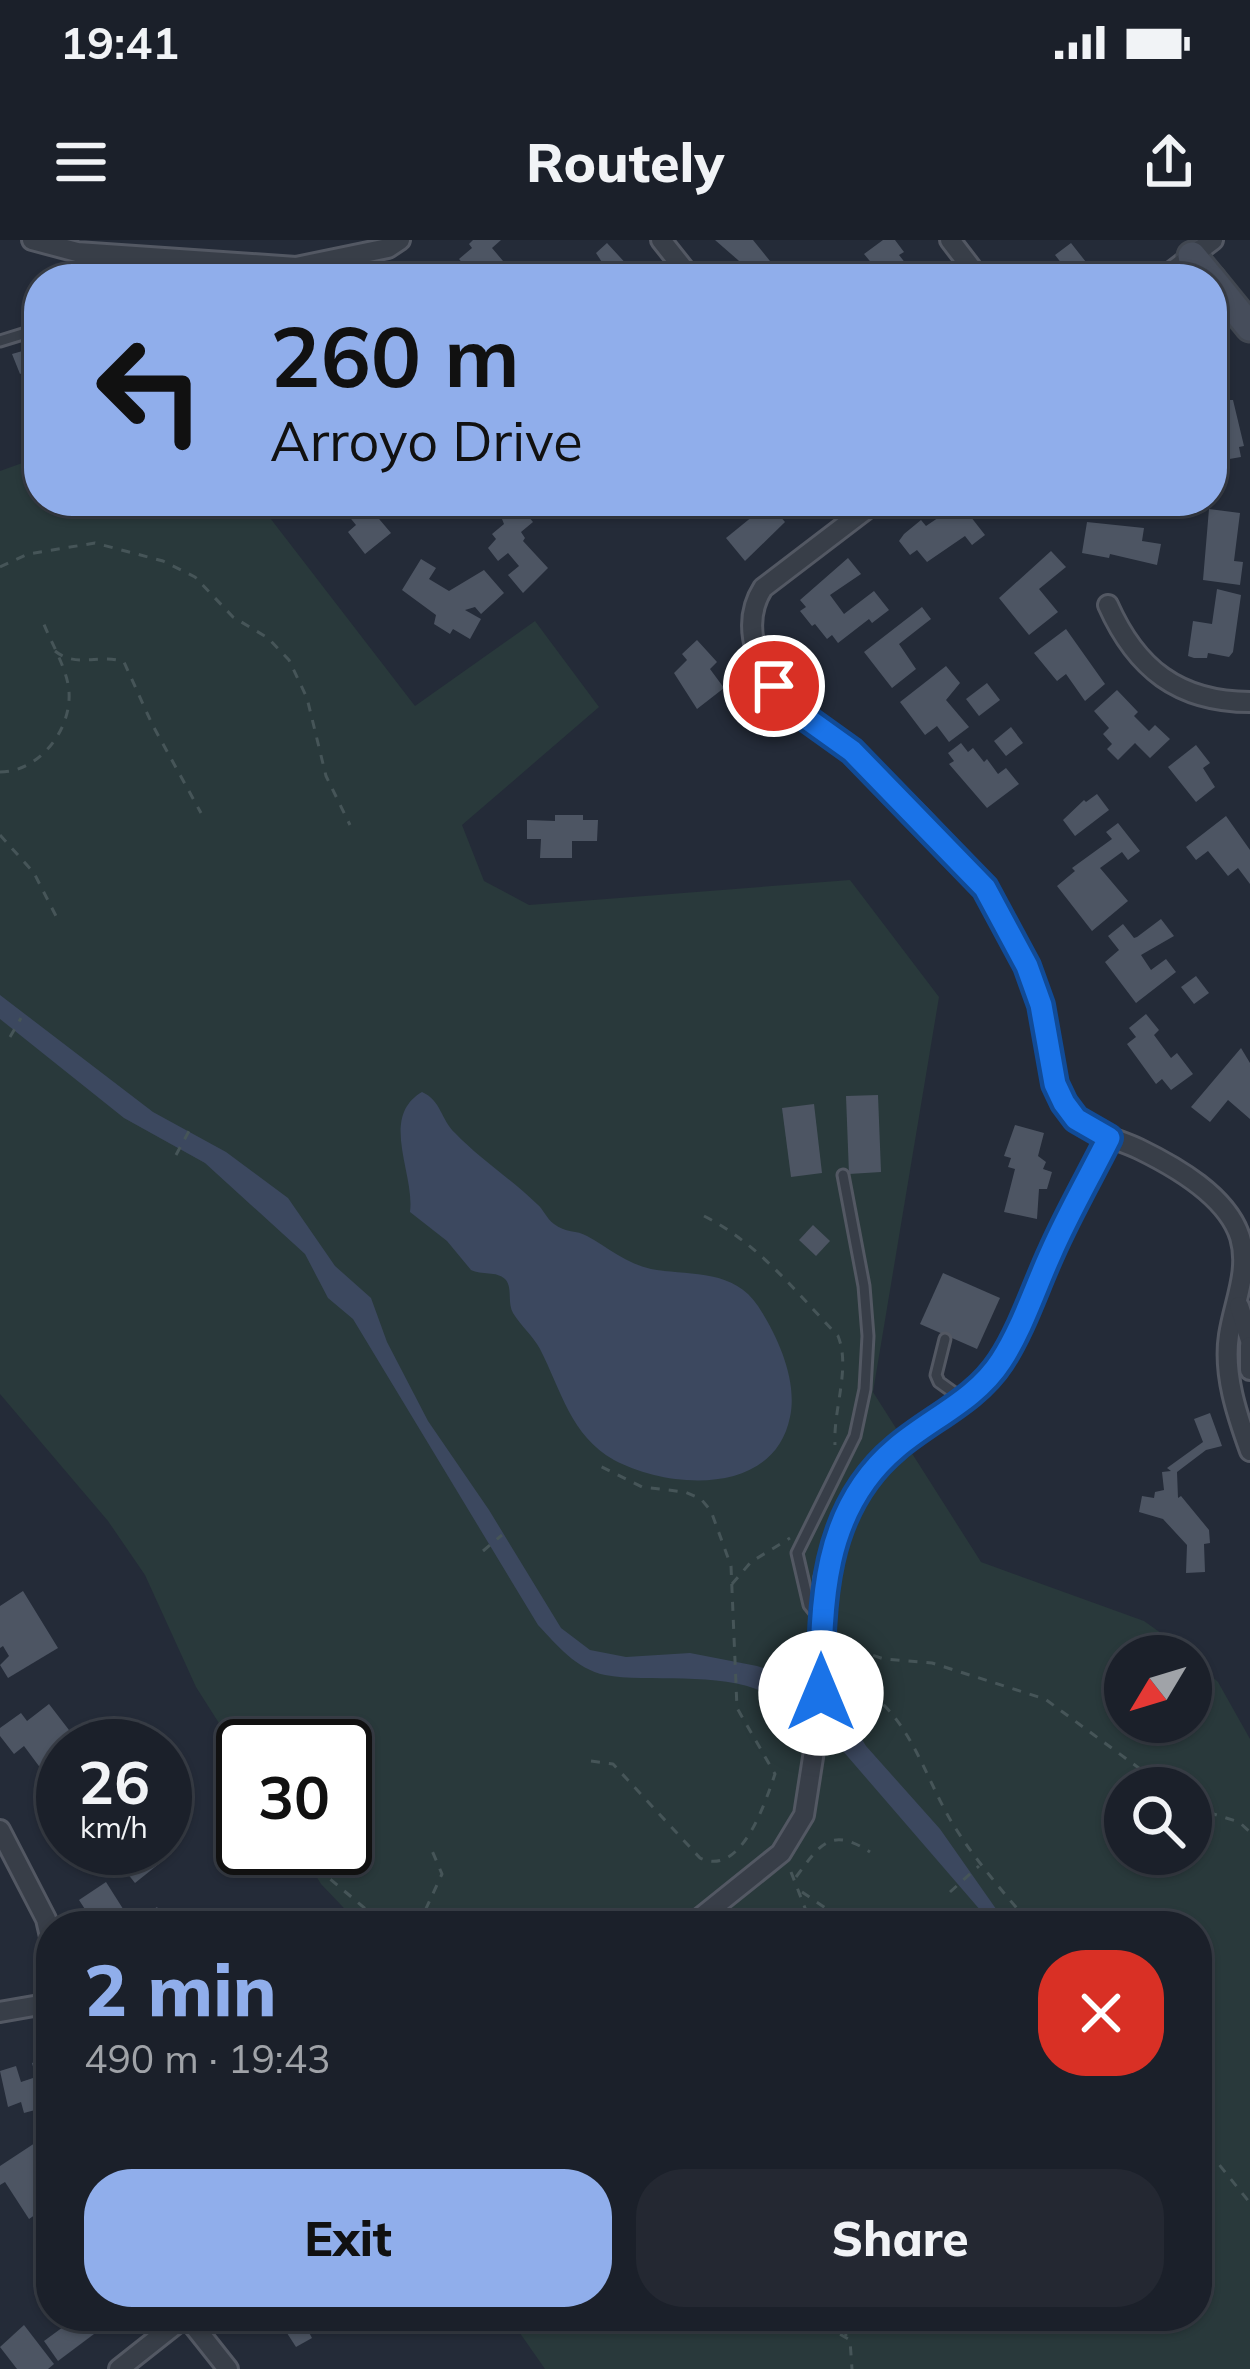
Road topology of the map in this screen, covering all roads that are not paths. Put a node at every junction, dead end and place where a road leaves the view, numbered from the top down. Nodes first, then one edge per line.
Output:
1 (32, 240) edge
2 (400, 240) edge
3 (661, 240) edge
4 (950, 240) edge
5 (143, 256) junction
6 (143, 264) edge
7 (216, 264) edge
8 (331, 264) edge
9 (680, 264) edge
10 (968, 264) edge
11 (1227, 298) edge
12 (1250, 327) edge
13 (856, 516) edge
14 (1108, 605) dead end
15 (1250, 703) edge
16 (1109, 1138) junction
17 (843, 1175) dead end
18 (1239, 1306) junction
19 (945, 1339) dead end
20 (1250, 1343) edge
21 (1250, 1370) edge
22 (964, 1400) junction
23 (1243, 1406) edge
24 (1250, 1451) edge
25 (821, 1628) junction
26 (0, 1830) edge
27 (42, 1911) edge
28 (708, 1911) edge
29 (36, 2006) edge
30 (0, 2012) edge
31 (167, 2331) edge
32 (198, 2331) edge
33 (119, 2369) edge
34 (229, 2369) edge

1 - 5 street
2 - 8 street
3 - 9 street
4 - 10 street
5 - 6 lane
5 - 7 street
11 - 12 street
13 - 16 street
14 - 15 street
16 - 18 street
16 - 22 street
17 - 25 lane
18 - 20 street
18 - 23 street
19 - 22 lane
20 - 21 street
22 - 25 street
23 - 24 street
25 - 28 street
26 - 27 street
29 - 30 street
31 - 33 street
32 - 34 street

